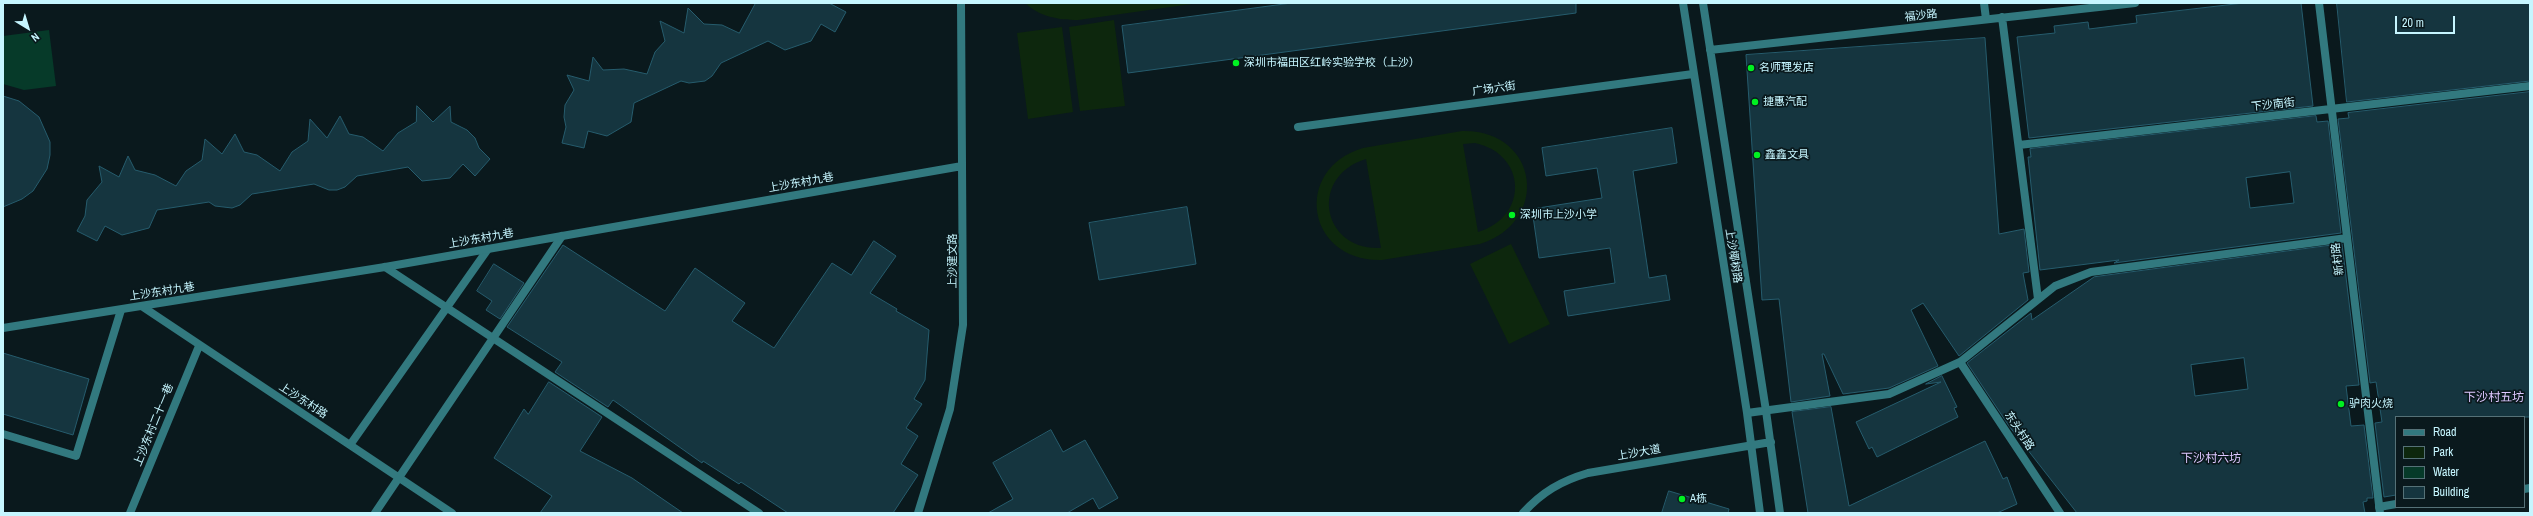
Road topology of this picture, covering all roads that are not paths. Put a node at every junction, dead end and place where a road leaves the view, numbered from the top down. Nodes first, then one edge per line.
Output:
1 (961, 3) edge
2 (1683, 3) edge
3 (1703, 3) edge
4 (1984, 3) edge
5 (2135, 3) edge
6 (2319, 3) edge
7 (2002, 18) junction
8 (1986, 20) junction
9 (1710, 50) junction
10 (1693, 74) junction
11 (2530, 86) edge
12 (2331, 110) junction
13 (1298, 127) dead end
14 (2019, 145) junction
15 (962, 166) junction
16 (562, 236) junction
17 (2347, 238) junction
18 (488, 249) junction
19 (385, 267) junction
20 (2038, 299) junction
21 (143, 307) junction
22 (447, 308) junction
23 (121, 310) junction
24 (3, 328) edge
25 (493, 338) junction
26 (199, 346) junction
27 (1960, 362) junction
28 (1766, 411) junction
29 (1747, 413) junction
30 (3, 434) edge
31 (1771, 442) junction
32 (350, 445) junction
33 (1751, 445) junction
34 (399, 478) junction
35 (2395, 504) edge
36 (2380, 510) edge
37 (130, 513) edge
38 (375, 513) edge
39 (452, 513) edge
40 (759, 513) edge
41 (918, 513) edge
42 (1522, 513) edge
43 (1760, 513) edge
44 (1780, 513) edge
45 (2060, 513) edge

1 - 15 street, 上沙建文路
2 - 10 street, 上沙椰树路
3 - 9 street, 上沙椰树路
4 - 8 street
5 - 7 street, 福沙路
6 - 12 street, 新村路
7 - 8 street, 福沙路
7 - 14 street
8 - 9 street, 福沙路
9 - 28 street, 上沙椰树路
10 - 13 street, 广场六街
10 - 29 street, 上沙椰树路
11 - 12 street, 下沙南街
12 - 14 street, 下沙南街
12 - 17 street, 新村路
14 - 20 street
15 - 16 street, 上沙东村九巷
15 - 41 street, 上沙建文路
16 - 18 street, 上沙东村九巷
16 - 25 street
17 - 20 street
17 - 36 street, 新村路
18 - 19 street, 上沙东村九巷
18 - 22 street
19 - 21 street, 上沙东村九巷
19 - 22 street
20 - 27 street
21 - 23 street, 上沙东村九巷
21 - 26 street, 上沙东村路
22 - 25 street
22 - 32 street
23 - 24 street, 上沙东村九巷
23 - 30 street
25 - 34 street
25 - 40 street
26 - 32 street, 上沙东村路
26 - 37 street, 上沙东村二十一巷
27 - 28 street
27 - 45 street, 东头村路
28 - 29 street
28 - 31 street, 上沙椰树路
29 - 33 street, 上沙椰树路
31 - 33 street, 上沙大道
31 - 44 street, 上沙椰树路
32 - 34 street, 上沙东村路
33 - 42 street, 上沙大道
33 - 43 street, 上沙椰树路
34 - 38 street
34 - 39 street, 上沙东村路
35 - 36 street

